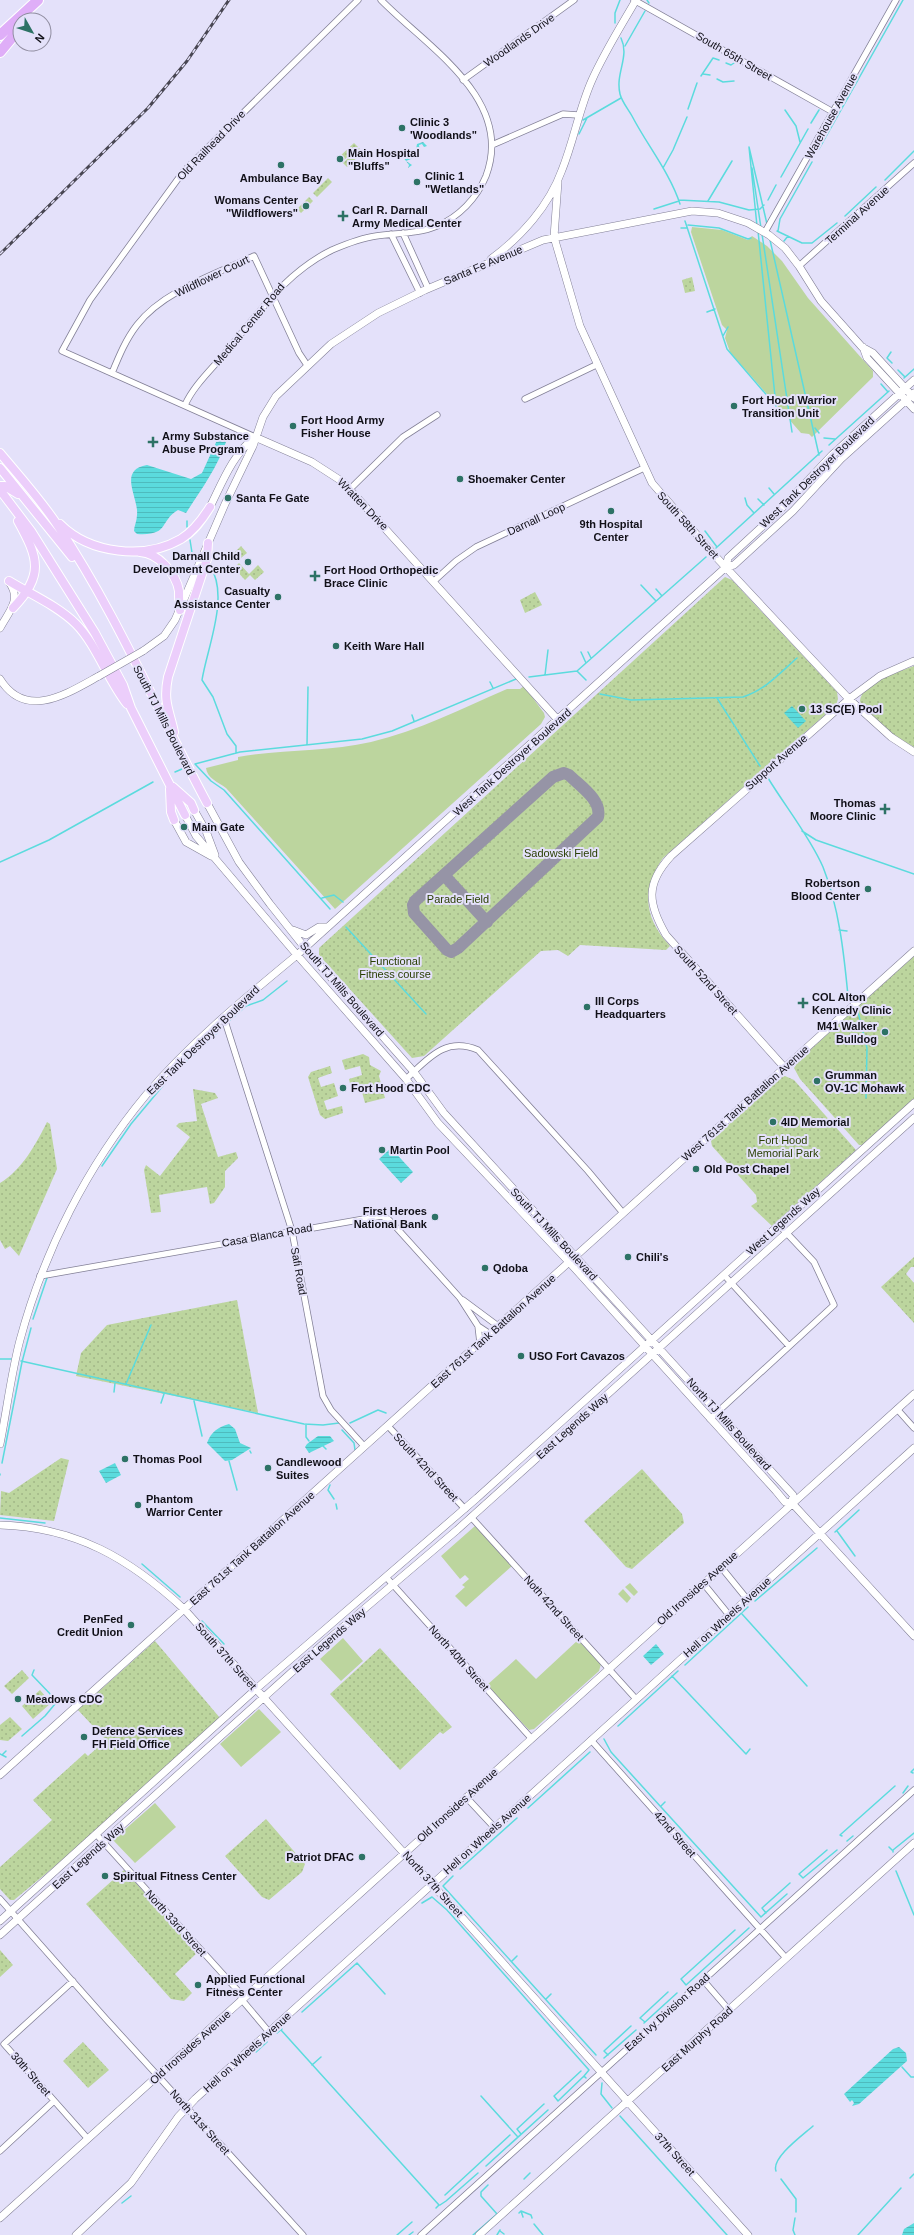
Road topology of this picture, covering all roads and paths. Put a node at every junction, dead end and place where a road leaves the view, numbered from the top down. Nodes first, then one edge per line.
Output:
1 (38, 0) edge
2 (43, 0) edge
3 (358, 0) edge
4 (381, 0) edge
5 (574, 0) edge
6 (635, 0) edge
7 (895, 0) edge
8 (33, 12) edge
9 (0, 35) edge
10 (12, 38) edge
11 (0, 52) edge
12 (463, 80) junction
13 (833, 112) junction
14 (578, 116) junction
15 (492, 145) junction
16 (914, 163) edge
17 (558, 182) junction
18 (765, 232) junction
19 (403, 233) junction
20 (391, 234) junction
21 (554, 237) junction
22 (481, 265) junction
23 (799, 266) junction
24 (428, 288) junction
25 (420, 292) junction
26 (272, 294) junction
27 (862, 347) junction
28 (62, 351) joint
29 (307, 365) junction
30 (596, 365) junction
31 (112, 373) junction
32 (914, 380) edge
33 (905, 388) junction
34 (899, 394) junction
35 (913, 395) edge
36 (525, 399) dead end
37 (905, 400) junction
38 (185, 406) junction
39 (914, 409) edge
40 (437, 415) dead end
41 (255, 437) junction
42 (0, 453) edge
43 (0, 468) edge
44 (644, 468) junction
45 (350, 488) junction
46 (1, 489) edge
47 (33, 506) junction
48 (210, 507) joint
49 (48, 512) junction
50 (208, 543) junction
51 (131, 551) junction
52 (726, 567) junction
53 (8, 581) joint
54 (434, 581) junction
55 (92, 583) junction
56 (27, 592) junction
57 (13, 608) junction
58 (180, 610) junction
59 (0, 628) edge
60 (914, 661) edge
61 (0, 679) edge
62 (849, 698) junction
63 (131, 708) junction
64 (558, 720) junction
65 (178, 746) junction
66 (914, 752) edge
67 (170, 784) junction
68 (207, 803) joint
69 (184, 815) junction
70 (216, 859) junction
71 (654, 882) joint
72 (327, 927) junction
73 (290, 929) junction
74 (305, 948) junction
75 (914, 951) edge
76 (297, 955) junction
77 (224, 1018) junction
78 (784, 1067) junction
79 (414, 1072) junction
80 (406, 1079) junction
81 (914, 1104) edge
82 (914, 1118) edge
83 (623, 1213) junction
84 (779, 1225) junction
85 (292, 1231) junction
86 (786, 1233) junction
87 (576, 1256) junction
88 (570, 1262) junction
89 (40, 1276) junction
90 (724, 1276) junction
91 (731, 1283) junction
92 (460, 1298) junction
93 (478, 1326) junction
94 (498, 1326) junction
95 (490, 1334) junction
96 (653, 1339) junction
97 (480, 1342) junction
98 (646, 1346) junction
99 (789, 1346) junction
100 (660, 1347) junction
101 (652, 1354) junction
102 (914, 1394) edge
103 (897, 1409) junction
104 (718, 1412) junction
105 (710, 1419) junction
106 (388, 1426) junction
107 (914, 1428) edge
108 (0, 1444) edge
109 (364, 1446) junction
110 (914, 1448) edge
111 (477, 1498) junction
112 (792, 1503) junction
113 (465, 1509) junction
114 (471, 1517) junction
115 (0, 1525) edge
116 (457, 1530) junction
117 (821, 1534) junction
118 (721, 1568) junction
119 (386, 1577) junction
120 (703, 1583) junction
121 (393, 1585) junction
122 (747, 1599) junction
123 (184, 1609) junction
124 (729, 1615) junction
125 (914, 1636) edge
126 (608, 1668) junction
127 (256, 1690) junction
128 (263, 1697) junction
129 (636, 1699) junction
130 (531, 1738) junction
131 (591, 1740) junction
132 (0, 1776) edge
133 (914, 1790) edge
134 (466, 1797) junction
135 (494, 1827) junction
136 (96, 1834) junction
137 (104, 1842) junction
138 (914, 1843) edge
139 (405, 1852) junction
140 (432, 1882) junction
141 (0, 1899) edge
142 (11, 1911) junction
143 (18, 1919) junction
144 (0, 1921) edge
145 (760, 1928) junction
146 (0, 1935) edge
147 (786, 1958) junction
148 (702, 1980) junction
149 (73, 1981) junction
150 (242, 2000) junction
151 (729, 2010) junction
152 (269, 2032) junction
153 (601, 2072) junction
154 (158, 2075) junction
155 (54, 2101) junction
156 (628, 2101) junction
157 (187, 2107) junction
158 (88, 2139) junction
159 (0, 2151) edge
160 (0, 2218) edge
161 (76, 2235) edge
162 (303, 2235) edge
163 (421, 2235) edge
164 (479, 2235) edge
165 (748, 2235) edge

1 - 9 highway
2 - 8 highway
3 - 28 street, Old Railhead Drive
4 - 12 street, Medical Center Road
5 - 12 street, Woodlands Drive
6 - 13 street, South 65th Street
6 - 14 street
7 - 13 street, Warehouse Avenue
10 - 11 highway
12 - 15 street, Medical Center Road
13 - 18 street, Warehouse Avenue
14 - 15 street
14 - 17 street
15 - 19 street, Medical Center Road
16 - 23 street, Terminal Avenue
17 - 21 street
17 - 22 street
18 - 21 street, Santa Fe Avenue
18 - 23 street, Santa Fe Avenue
19 - 20 street, Medical Center Road
19 - 24 street
20 - 25 street
20 - 26 street, Medical Center Road
21 - 22 street, Santa Fe Avenue
21 - 30 street, South 58th Street
22 - 24 street, Santa Fe Avenue
23 - 27 street, Santa Fe Avenue
24 - 25 street, Santa Fe Avenue
25 - 29 street, Santa Fe Avenue
26 - 29 street, Wildflower Court
26 - 31 street, Wildflower Court
26 - 38 street, Medical Center Road
27 - 33 street
27 - 34 street
28 - 31 street, Wratten Drive
29 - 41 street, Santa Fe Avenue
30 - 36 street
30 - 44 street, South 58th Street
31 - 38 street, Wratten Drive
32 - 33 street, West Tank Destroyer Boulevard
33 - 34 street, West Tank Destroyer Boulevard
33 - 35 street
34 - 37 street
34 - 52 street, West Tank Destroyer Boulevard
35 - 37 street, West Tank Destroyer Boulevard
37 - 39 street
37 - 52 street, West Tank Destroyer Boulevard
38 - 41 street, Wratten Drive
40 - 45 street
41 - 45 street, Wratten Drive
41 - 48 street
41 - 50 street
42 - 49 main road, South TJ Mills Boulevard
43 - 47 main road, South TJ Mills Boulevard
44 - 52 street, South 58th Street
44 - 54 street, Darnall Loop
45 - 54 street, Wratten Drive
46 - 47 main road
46 - 56 main road
46 - 63 main road, South TJ Mills Boulevard
47 - 55 main road, South TJ Mills Boulevard
48 - 51 main road
49 - 51 main road
49 - 55 main road, South TJ Mills Boulevard
50 - 58 street
50 - 65 main road
51 - 58 main road
52 - 62 street, South 58th Street
52 - 64 street, West Tank Destroyer Boulevard
53 - 56 main road
53 - 57 street
54 - 64 street, Wratten Drive
55 - 65 main road, South TJ Mills Boulevard
56 - 57 main road
56 - 63 main road
57 - 59 street
58 - 61 street, bridge
60 - 62 street, Support Avenue
62 - 66 street, South 58th Street
62 - 71 street, Support Avenue
63 - 67 main road, South TJ Mills Boulevard
64 - 72 street, West Tank Destroyer Boulevard
65 - 68 main road, South TJ Mills Boulevard
67 - 69 main road, South TJ Mills Boulevard
67 - 69 main road
68 - 73 street, South TJ Mills Boulevard
69 - 70 street, South TJ Mills Boulevard
69 - 70 street
69 - 70 street
70 - 76 street, South TJ Mills Boulevard
71 - 78 street, South 52nd Street
72 - 73 street
72 - 74 street, West Tank Destroyer Boulevard
73 - 74 street, South TJ Mills Boulevard
74 - 76 street, West Tank Destroyer Boulevard
74 - 79 street, South TJ Mills Boulevard
75 - 78 street, West 761st Tank Battalion Avenue
76 - 77 street, East Tank Destroyer Boulevard
76 - 80 street, South TJ Mills Boulevard
77 - 85 street, Safi Road
77 - 89 street, East Tank Destroyer Boulevard
78 - 83 street, West 761st Tank Battalion Avenue
79 - 80 street
79 - 83 street
79 - 87 street, South TJ Mills Boulevard
80 - 88 street, South TJ Mills Boulevard
81 - 84 street, West Legends Way
82 - 86 street, West Legends Way
83 - 87 street, West 761st Tank Battalion Avenue
84 - 86 street
84 - 90 street, West Legends Way
85 - 89 street, Casa Blanca Road
85 - 92 street, Casa Blanca Road
85 - 109 street, Safi Road
86 - 91 street, West Legends Way
86 - 99 street
87 - 88 street, East 761st Tank Battalion Avenue
87 - 96 street, South TJ Mills Boulevard
88 - 94 street, East 761st Tank Battalion Avenue
88 - 98 street, South TJ Mills Boulevard
89 - 108 street, East Tank Destroyer Boulevard
90 - 91 street
90 - 96 street, West Legends Way
91 - 99 street
91 - 100 street, West Legends Way
92 - 93 street, Casa Blanca Road
92 - 94 street, Casa Blanca Road
93 - 95 street, Casa Blanca Road
93 - 97 street, Casa Blanca Road
94 - 95 street, East 761st Tank Battalion Avenue
95 - 97 street, East 761st Tank Battalion Avenue
96 - 98 street, East Legends Way
96 - 100 street, South TJ Mills Boulevard
97 - 106 street, East 761st Tank Battalion Avenue
98 - 101 street, South TJ Mills Boulevard
98 - 111 street, East Legends Way
99 - 104 street
100 - 101 street, East Legends Way
100 - 104 street, North TJ Mills Boulevard
101 - 105 street, North TJ Mills Boulevard
101 - 114 street, East Legends Way
102 - 103 street, Old Ironsides Avenue
103 - 107 street
103 - 112 street, Old Ironsides Avenue
104 - 105 street
104 - 112 street, North TJ Mills Boulevard
105 - 112 street, North TJ Mills Boulevard
106 - 109 street, East 761st Tank Battalion Avenue
106 - 113 street, South 42nd Street
109 - 123 street, East 761st Tank Battalion Avenue
110 - 117 street, Hell on Wheels Avenue
111 - 113 street, East Legends Way
111 - 114 street
112 - 117 street, North TJ Mills Boulevard
112 - 118 street, Old Ironsides Avenue
113 - 116 street
113 - 119 street, East Legends Way
114 - 116 street, East Legends Way
114 - 126 street, Noth 42nd Street
115 - 123 street, South 37th Street
116 - 121 street, East Legends Way
117 - 122 street, Hell on Wheels Avenue
117 - 125 street, North TJ Mills Boulevard
118 - 120 street, Old Ironsides Avenue
118 - 122 street
119 - 121 street, North 40th Street
119 - 127 street, East Legends Way
120 - 124 street
120 - 126 street, Old Ironsides Avenue
121 - 128 street, East Legends Way
121 - 130 street, North 40th Street
122 - 124 street, Hell on Wheels Avenue
123 - 127 street, South 37th Street
123 - 132 street, East 761st Tank Battalion Avenue
124 - 129 street, Hell on Wheels Avenue
126 - 129 street, Noth 42nd Street
126 - 130 street, Old Ironsides Avenue
127 - 128 street, South 37th Street
127 - 136 street, East Legends Way
128 - 137 street, East Legends Way
128 - 139 street, North 37th Street
129 - 131 street, Hell on Wheels Avenue
130 - 134 street, Old Ironsides Avenue
131 - 135 street, Hell on Wheels Avenue
131 - 145 street, 42nd Street
133 - 145 street, East Ivy Division Road
134 - 135 street
134 - 139 street, Old Ironsides Avenue
135 - 140 street, Hell on Wheels Avenue
136 - 137 street, North 33rd Street
136 - 142 street, East Legends Way
137 - 143 street, East Legends Way
137 - 150 street, North 33rd Street
138 - 147 street, East Murphy Road
139 - 140 street, North 37th Street
139 - 150 street, Old Ironsides Avenue
140 - 152 street, Hell on Wheels Avenue
140 - 153 street, North 37th Street
141 - 142 street, North 31st Street
142 - 143 street, North 31st Street
142 - 144 street, East Legends Way
143 - 146 street, East Legends Way
143 - 149 street, North 31st Street
145 - 147 street, 42nd Street
145 - 148 street, East Ivy Division Road
147 - 151 street, East Murphy Road
148 - 151 street
148 - 153 street, East Ivy Division Road
149 - 154 street, North 31st Street
149 - 155 street, 30th Street
150 - 152 street, North 33rd Street
150 - 154 street, Old Ironsides Avenue
151 - 156 street, East Murphy Road
152 - 157 street, Hell on Wheels Avenue
153 - 156 street, 37th Street
153 - 163 street, East Ivy Division Road
154 - 157 street, North 31st Street
154 - 158 street, Old Ironsides Avenue
155 - 158 street, 30th Street
155 - 159 street
156 - 164 street, East Murphy Road
156 - 165 street, 37th Street
157 - 161 street, Hell on Wheels Avenue
157 - 162 street, North 31st Street
158 - 160 street, Old Ironsides Avenue

